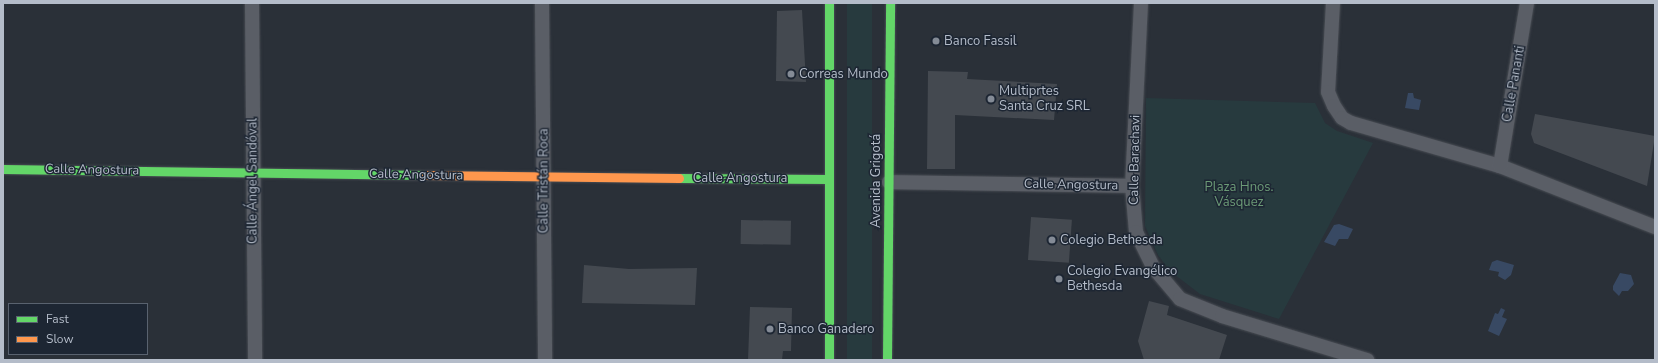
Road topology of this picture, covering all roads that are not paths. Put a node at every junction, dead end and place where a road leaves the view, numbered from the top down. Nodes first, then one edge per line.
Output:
1 (252, 3) edge
2 (542, 3) edge
3 (829, 3) edge
4 (890, 3) edge
5 (1141, 3) edge
6 (1333, 3) edge
7 (1527, 3) edge
8 (1500, 166) junction
9 (3, 168) edge
10 (253, 174) junction
11 (545, 177) junction
12 (829, 179) junction
13 (889, 182) junction
14 (1132, 186) junction
15 (1655, 227) edge
16 (255, 360) edge
17 (545, 360) edge
18 (829, 360) edge
19 (888, 360) edge
20 (1367, 360) edge

1 - 10 street, Calle Ángel Sandóval
2 - 11 street, Calle Tristán Roca
3 - 12 street
4 - 13 street, Avenida Grigotá
5 - 14 street, Calle Barachavi
6 - 8 street
7 - 8 street, Calle Pananti
8 - 15 street
9 - 10 street, Calle Angostura
10 - 11 street, Calle Angostura
10 - 16 street, Calle Ángel Sandóval
11 - 12 street, Calle Angostura
11 - 17 street, Calle Tristán Roca
12 - 18 street
13 - 14 street, Calle Angostura
13 - 19 street, Avenida Grigotá
14 - 20 street, Calle Barachavi

